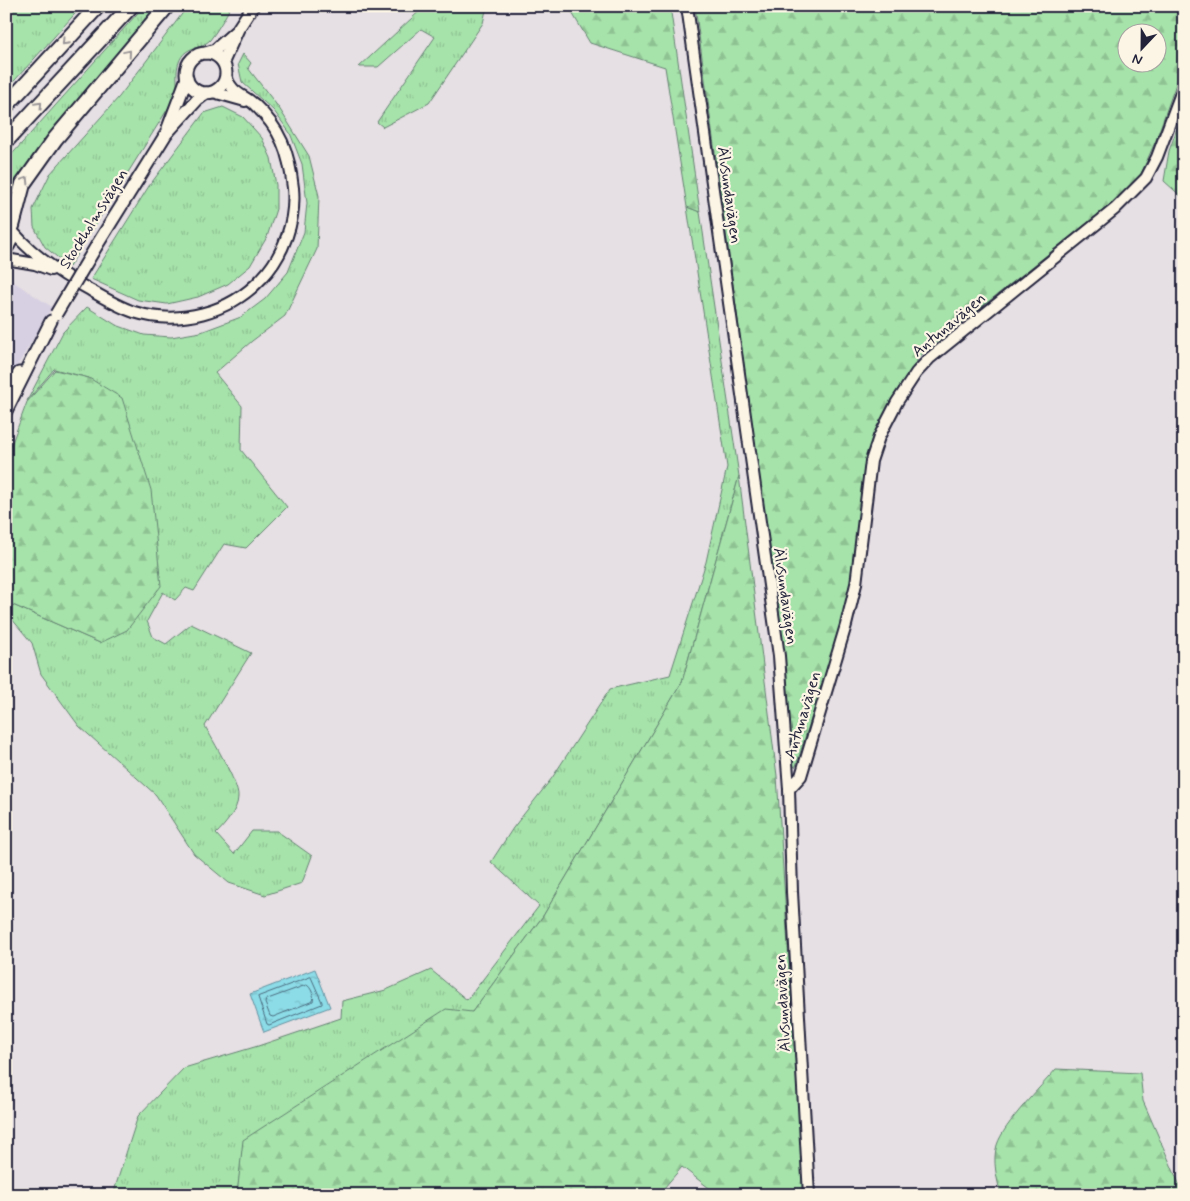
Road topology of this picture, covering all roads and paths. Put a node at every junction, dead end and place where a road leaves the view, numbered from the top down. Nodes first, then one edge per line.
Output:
1 (98, 6) edge
2 (131, 6) edge
3 (167, 6) edge
4 (254, 6) edge
5 (687, 6) edge
6 (238, 29) junction
7 (206, 53) junction
8 (223, 62) junction
9 (226, 76) junction
10 (186, 78) junction
11 (1184, 85) edge
12 (209, 93) junction
13 (253, 103) junction
14 (6, 106) edge
15 (166, 134) junction
16 (6, 141) edge
17 (11, 226) edge
18 (6, 250) edge
19 (6, 259) edge
20 (64, 275) junction
21 (54, 318) junction
22 (6, 392) edge
23 (6, 411) edge
24 (789, 789) junction
25 (809, 1195) edge

1 -> 14 highway
16 -> 2 highway
17 -> 3 highway
4 - 6 main road
5 - 24 street, Älvsundavägen
6 - 7 main road
6 - 8 main road
7 - 8 main road
7 - 10 main road
8 - 9 main road
9 - 12 main road
9 - 13 street
10 - 12 main road
10 - 15 main road, Stockholmsvägen
11 - 24 street, Antunavägen
12 - 13 street
12 - 15 main road, Stockholmsvägen
13 - 20 street
15 - 21 main road, Stockholmsvägen, bridge
17 - 18 street
17 - 20 street
19 - 20 street
21 - 22 main road, Stockholmsvägen
21 - 23 main road, Stockholmsvägen
24 - 25 street, Älvsundavägen

